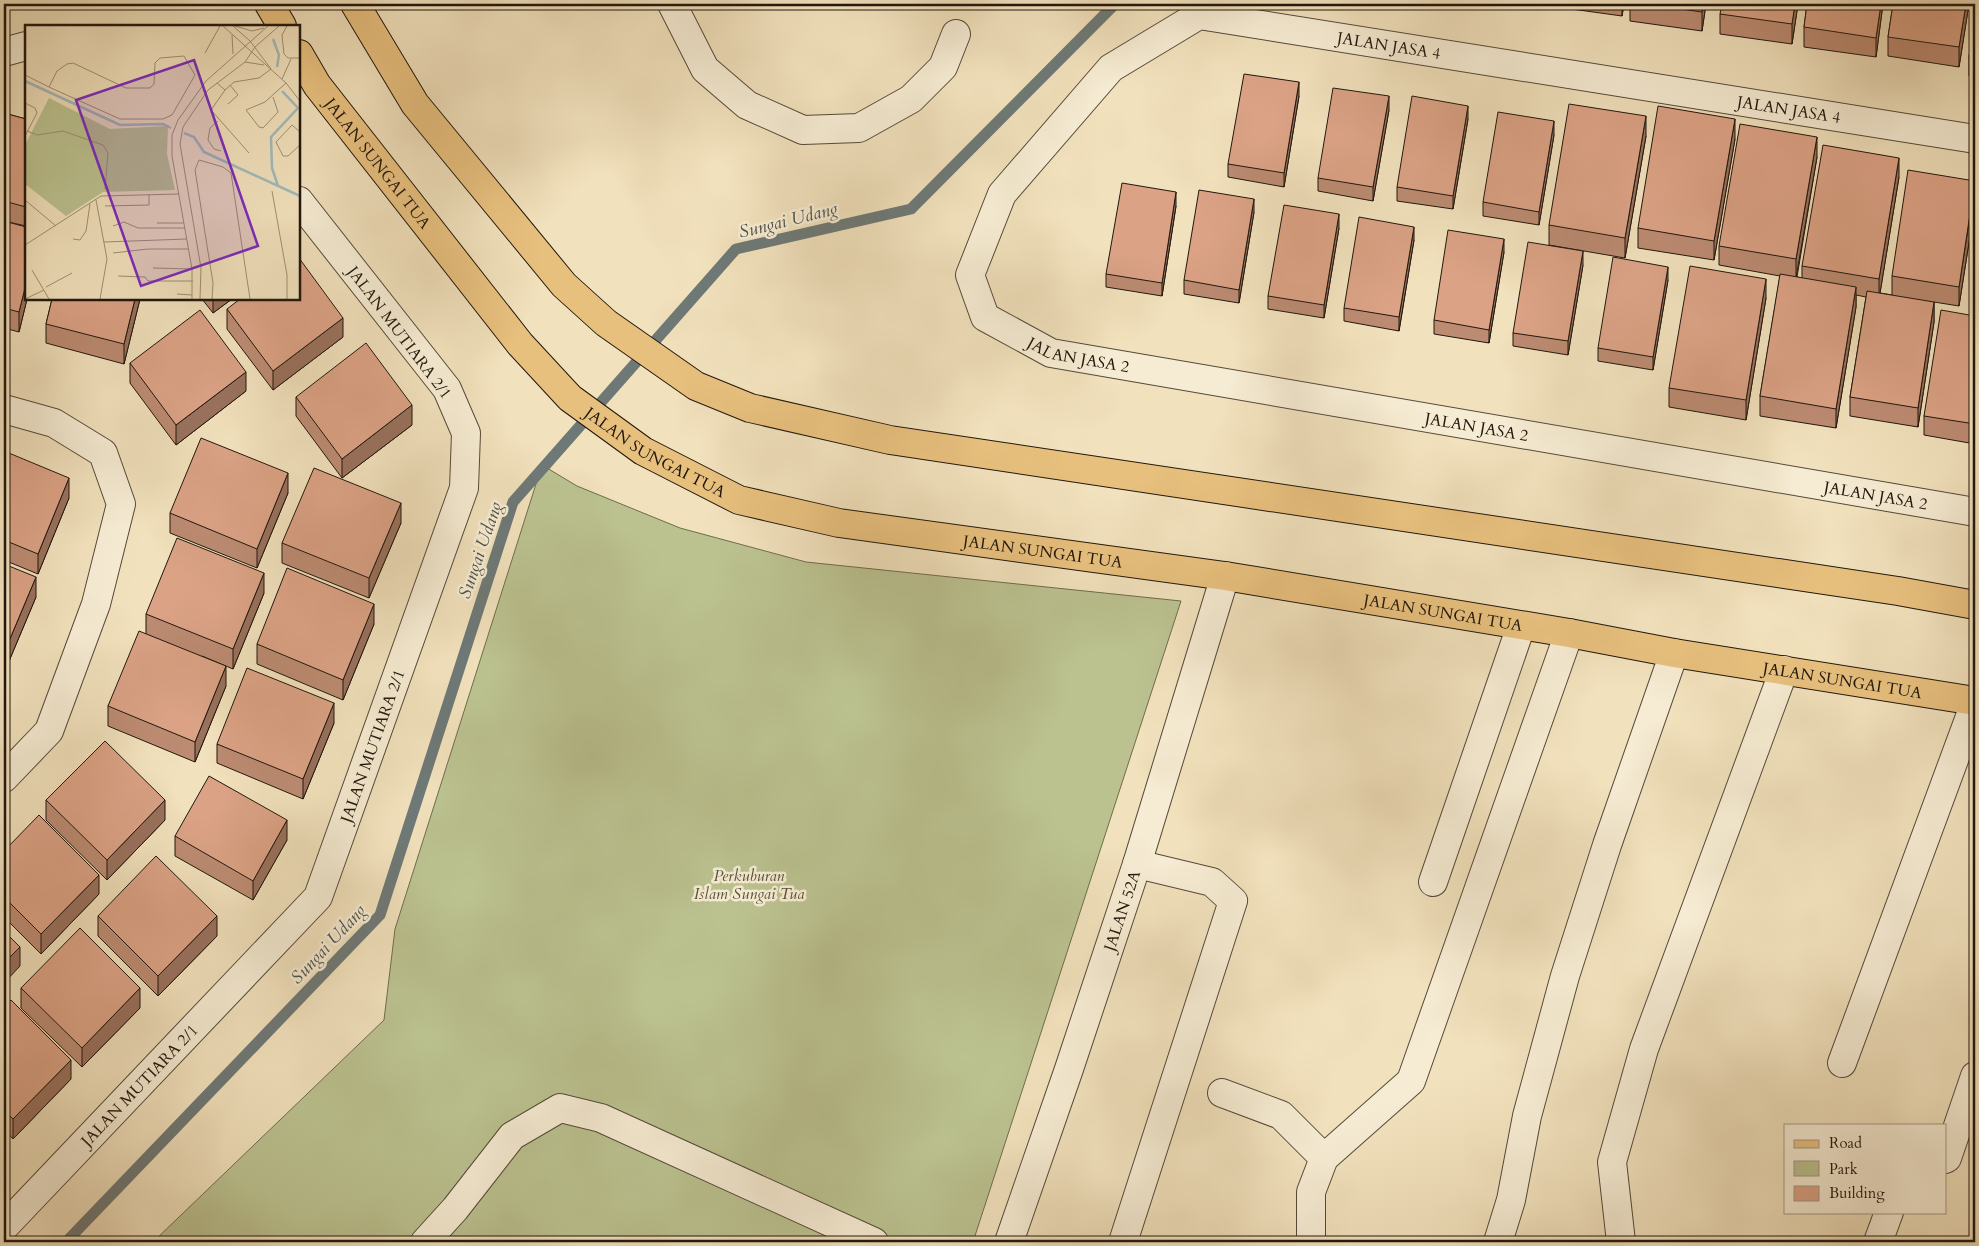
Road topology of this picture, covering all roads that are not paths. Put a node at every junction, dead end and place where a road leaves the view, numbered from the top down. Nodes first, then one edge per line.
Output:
1 (269, 4) edge
2 (355, 4) edge
3 (672, 4) edge
4 (281, 25) edge
5 (956, 34) dead end
6 (25, 46) edge
7 (4, 52) edge
8 (300, 56) edge
9 (1975, 139) edge
10 (300, 202) edge
11 (985, 317) joint
12 (4, 409) edge
13 (1975, 512) edge
14 (1225, 576) junction
15 (1975, 604) edge
16 (1520, 626) junction
17 (1569, 633) junction
18 (1674, 653) junction
19 (1784, 670) junction
20 (1975, 702) edge
21 (4, 778) edge
22 (1137, 864) junction
23 (1433, 882) dead end
24 (1842, 1062) dead end
25 (1975, 1076) edge
26 (1222, 1093) dead end
27 (1324, 1158) junction
28 (1946, 1158) edge
29 (1888, 1214) edge
30 (4, 1227) edge
31 (425, 1242) edge
32 (874, 1242) edge
33 (1008, 1242) edge
34 (1123, 1242) edge
35 (1311, 1242) edge
36 (1498, 1242) edge
37 (1621, 1242) edge
38 (1878, 1242) edge

1 - 4 main road
2 - 15 main road
3 - 5 street
6 - 7 street
8 - 14 main road, JALAN SUNGAI TUA
9 - 11 street, JALAN JASA 4
10 - 30 street, JALAN MUTIARA 2/1
11 - 13 street, JALAN JASA 2
12 - 21 street
14 - 16 main road, JALAN SUNGAI TUA
14 - 22 street, JALAN 52A
16 - 17 main road, JALAN SUNGAI TUA
16 - 23 street
17 - 18 main road, JALAN SUNGAI TUA
17 - 27 street
18 - 19 main road, JALAN SUNGAI TUA
18 - 36 street
19 - 20 main road, JALAN SUNGAI TUA
19 - 37 street
20 - 24 street
22 - 33 street, JALAN 52A
22 - 34 street
25 - 28 street
26 - 27 street
27 - 35 street
29 - 38 street
31 - 32 street

